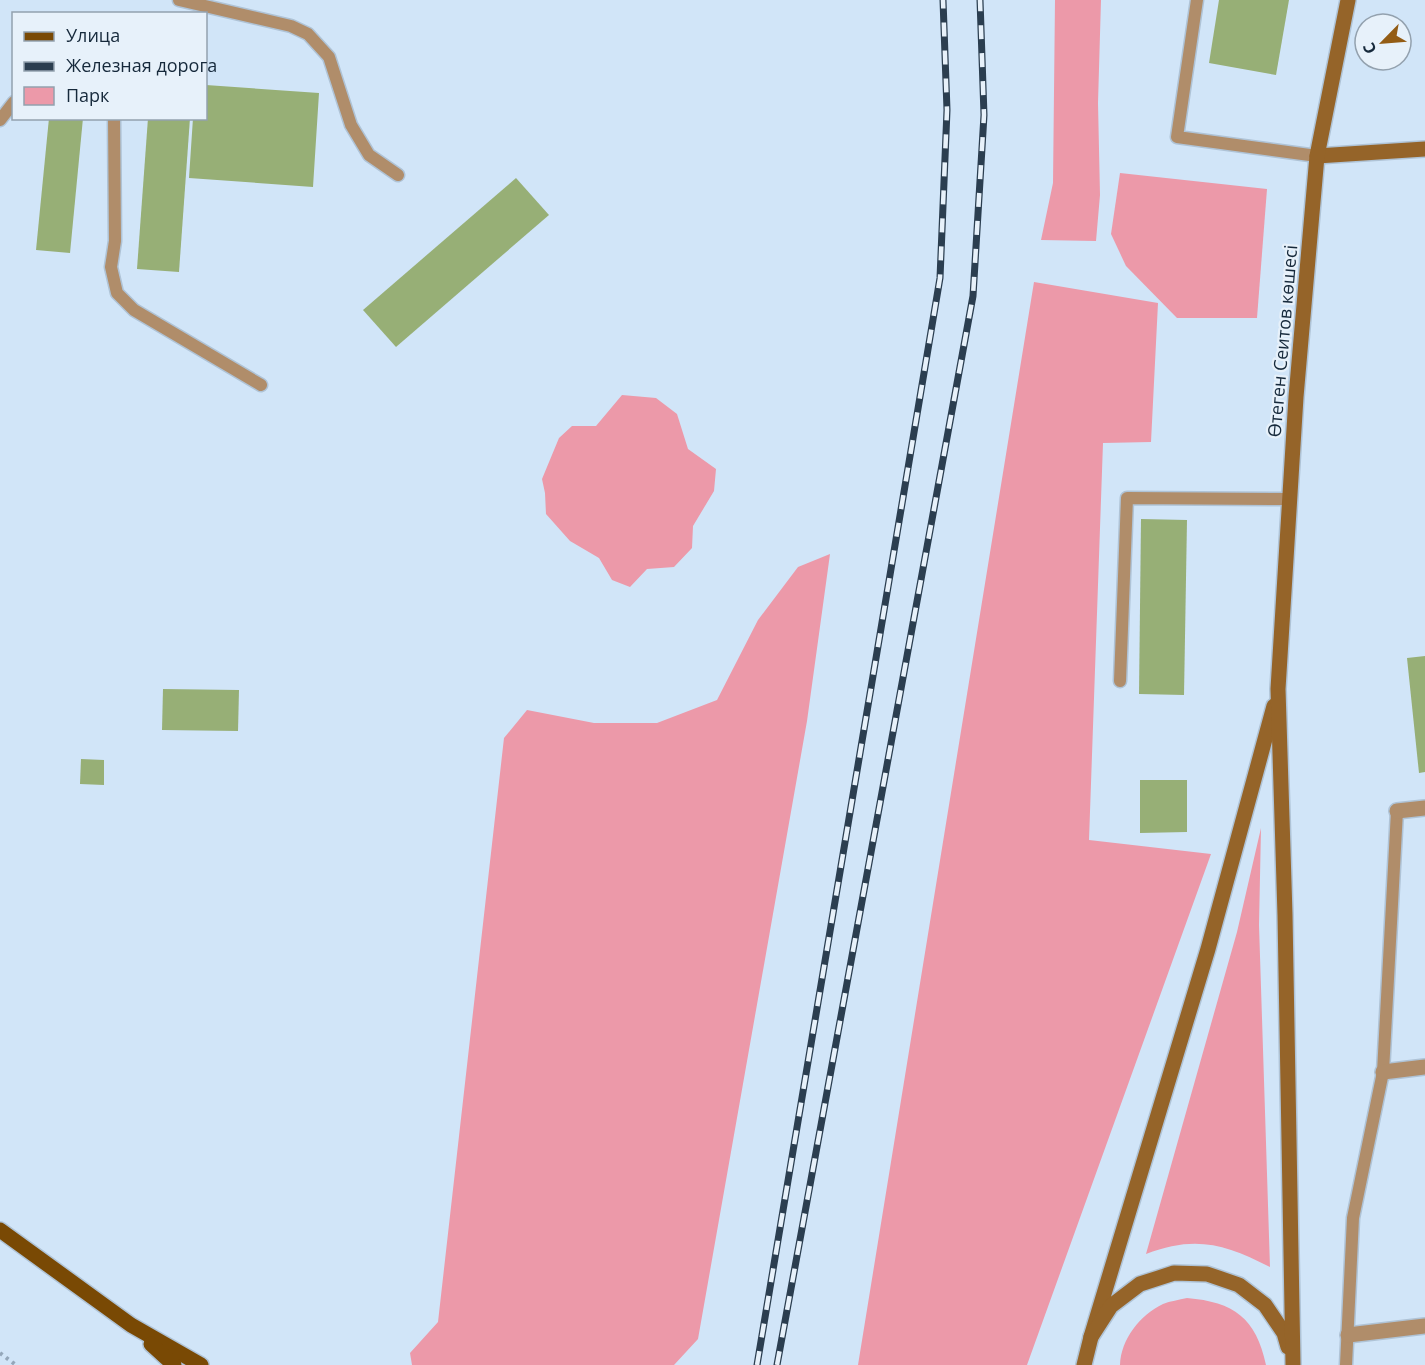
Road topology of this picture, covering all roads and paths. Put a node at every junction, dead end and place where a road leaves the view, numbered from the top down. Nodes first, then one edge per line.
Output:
1 (179, 0) edge
2 (1197, 0) edge
3 (1348, 0) edge
4 (12, 105) edge
5 (0, 120) edge
6 (114, 120) edge
7 (1425, 149) edge
8 (1317, 156) junction
9 (398, 175) dead end
10 (261, 385) dead end
11 (1290, 499) junction
12 (1120, 681) dead end
13 (1278, 689) junction
14 (1425, 808) edge
15 (1397, 811) joint
16 (1425, 1067) edge
17 (1383, 1072) junction
18 (0, 1230) edge
19 (131, 1325) junction
20 (1425, 1326) edge
21 (1348, 1335) junction
22 (1091, 1337) junction
23 (0, 1353) edge
24 (16, 1365) edge
25 (174, 1365) edge
26 (201, 1365) edge
27 (1084, 1365) edge
28 (1293, 1365) edge
29 (1346, 1365) edge

1 - 9 lane
2 - 8 lane
3 - 8 main road, Өтеген Сеитов көшесі
4 - 5 lane
6 - 10 lane
7 - 8 main road
8 - 11 main road, Өтеген Сеитов көшесі
11 - 12 lane
11 - 13 main road, Өтеген Сеитов көшесі
13 - 22 main road
13 - 28 main road
14 - 15 street
15 - 17 lane
16 - 17 street
17 - 21 lane
18 - 19 main road
19 - 25 main road
19 - 26 main road
20 - 21 street
21 - 29 lane
22 - 27 main road
22 - 28 main road
23 - 24 path

